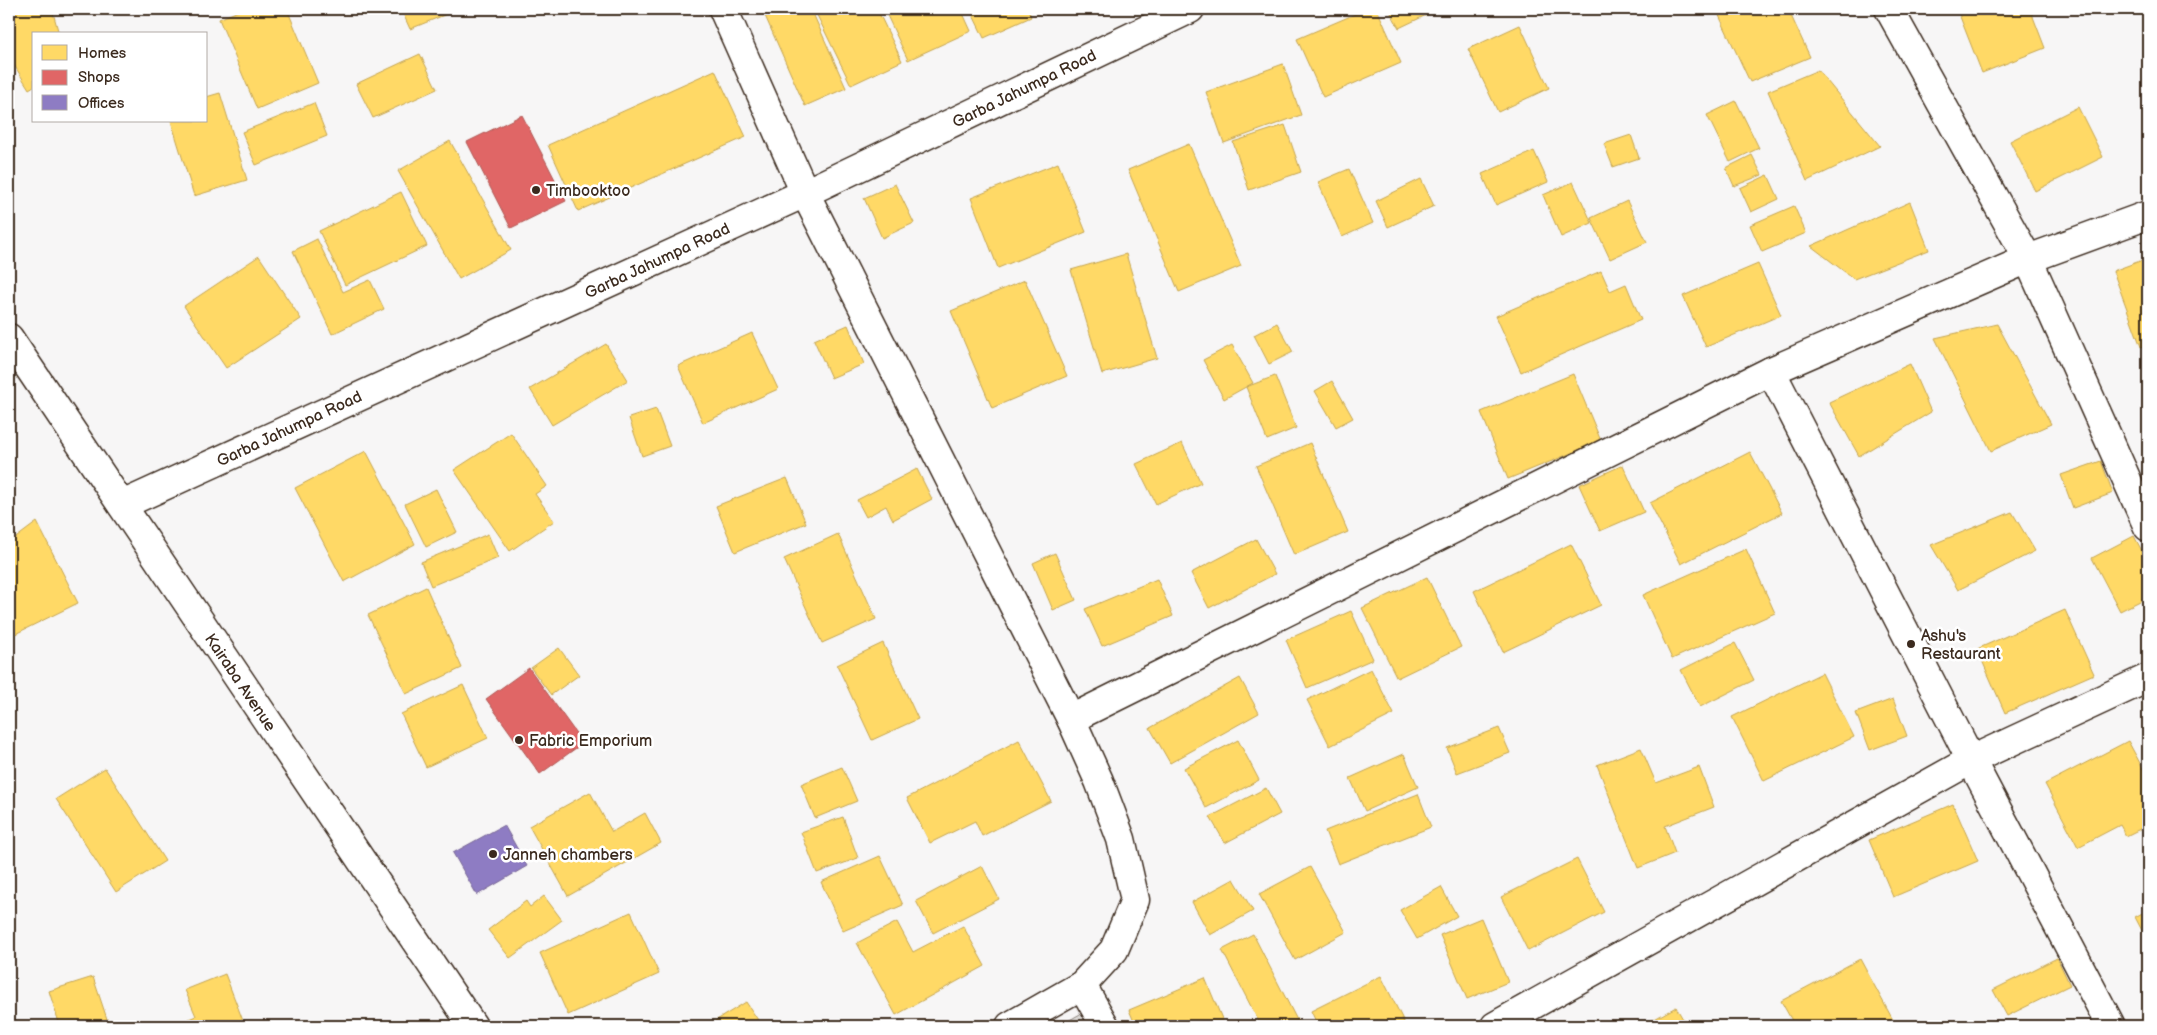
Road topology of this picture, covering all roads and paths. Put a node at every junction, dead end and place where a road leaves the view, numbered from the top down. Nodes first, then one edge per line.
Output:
1 (723, 9) edge
2 (1190, 9) edge
3 (1889, 9) edge
4 (804, 193) junction
5 (2148, 216) edge
6 (2028, 259) junction
7 (9, 338) edge
8 (1772, 371) junction
9 (122, 505) junction
10 (2148, 527) edge
11 (2148, 678) edge
12 (1071, 719) junction
13 (1971, 760) junction
14 (1082, 985) junction
15 (467, 1025) edge
16 (1010, 1026) edge
17 (1105, 1026) edge
18 (1495, 1026) edge
19 (2111, 1026) edge

1 - 4 street
2 - 4 street, Garba Jahumpa Road
3 - 6 street
4 - 9 street, Garba Jahumpa Road
4 - 12 street
5 - 6 street
6 - 8 street
6 - 10 street
7 - 9 street, Kairaba Avenue
8 - 12 street
8 - 13 street
9 - 15 street, Kairaba Avenue
11 - 13 street
12 - 14 street
13 - 18 street
13 - 19 street
14 - 16 street
14 - 17 street

